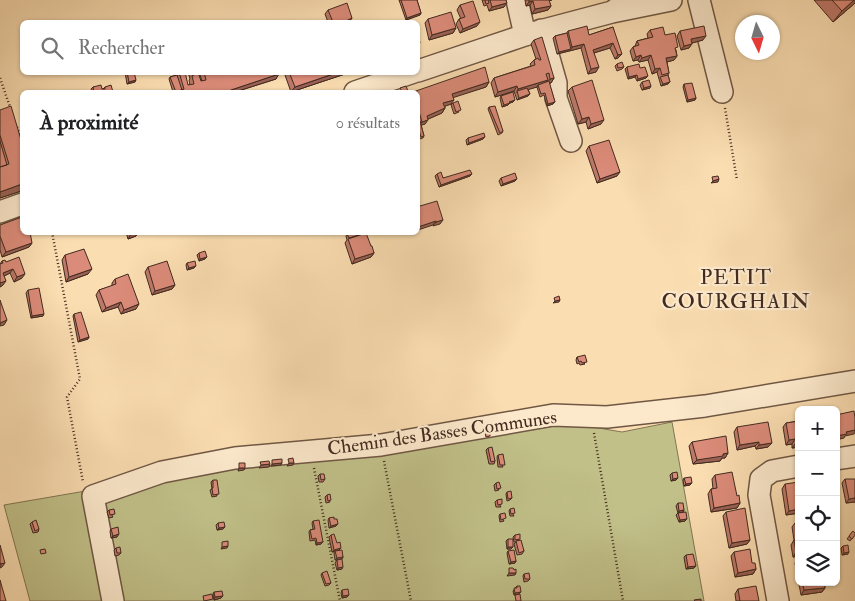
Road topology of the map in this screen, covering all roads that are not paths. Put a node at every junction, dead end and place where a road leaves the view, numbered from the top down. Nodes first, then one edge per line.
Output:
1 (517, 0) edge
2 (671, 0) edge
3 (699, 0) edge
4 (618, 6) edge
5 (533, 33) junction
6 (420, 71) edge
7 (407, 75) edge
8 (361, 90) edge
9 (722, 92) road end
10 (571, 141) dead end
11 (20, 205) edge
12 (0, 212) edge
13 (855, 381) edge
14 (855, 456) edge
15 (840, 458) edge
16 (795, 467) edge
17 (113, 601) edge
18 (778, 601) edge

1 - 5 street
2 - 4 street
3 - 9 street
4 - 5 street
5 - 6 street
5 - 10 street
7 - 8 street
11 - 12 street
13 - 17 street, Chemin des Basses Communes
14 - 15 street
16 - 18 street

